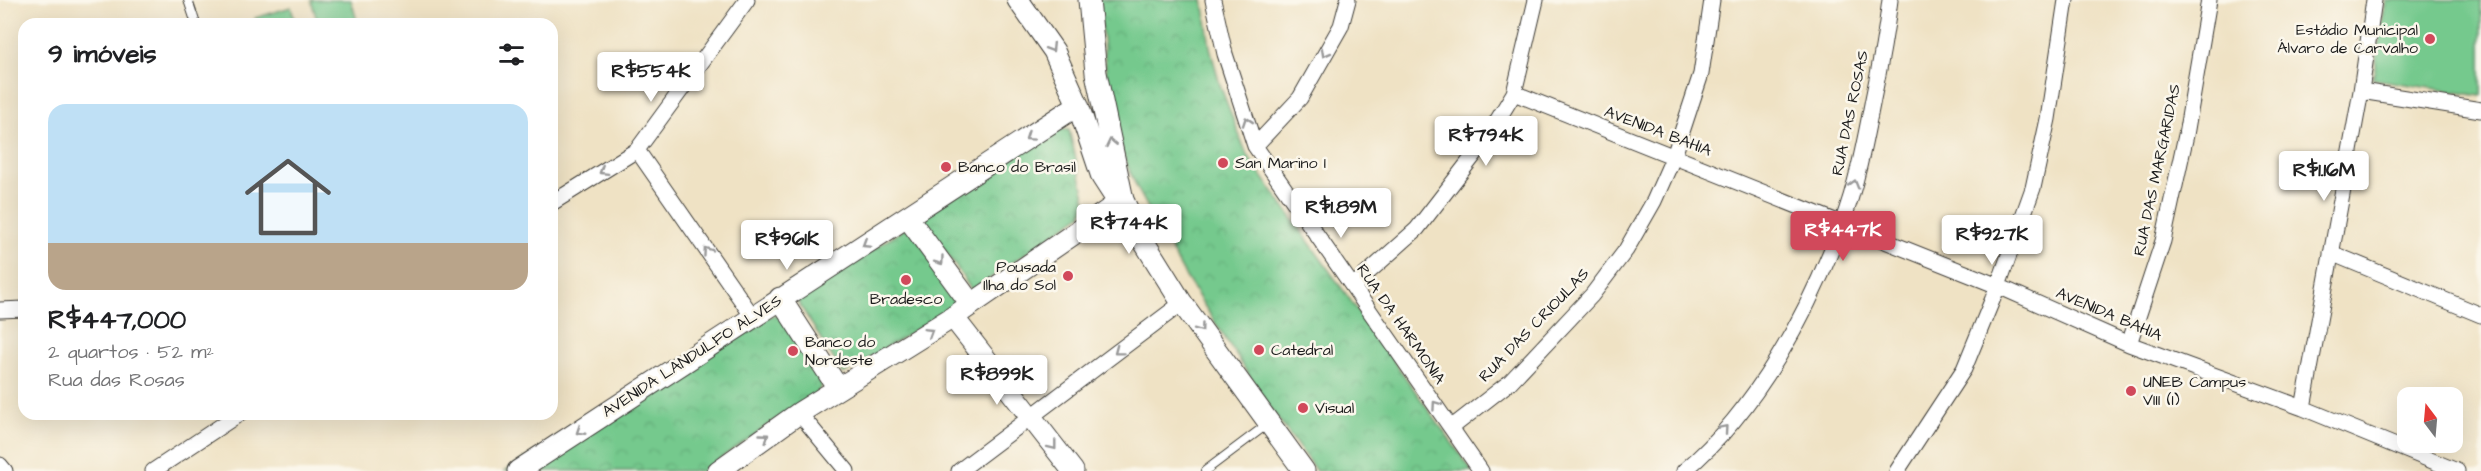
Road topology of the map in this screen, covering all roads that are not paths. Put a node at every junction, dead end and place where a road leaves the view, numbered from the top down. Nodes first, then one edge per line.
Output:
1 (188, 0) edge
2 (747, 0) edge
3 (1018, 0) edge
4 (1089, 0) edge
5 (1213, 0) edge
6 (1348, 0) edge
7 (1536, 0) edge
8 (1712, 0) edge
9 (1890, 0) edge
10 (2066, 0) edge
11 (2208, 0) edge
12 (2374, 0) edge
13 (194, 18) edge
14 (2361, 91) junction
15 (1514, 93) junction
16 (1078, 105) junction
17 (2481, 110) edge
18 (1255, 146) junction
19 (637, 150) junction
20 (1674, 156) junction
21 (558, 199) edge
22 (1123, 200) junction
23 (908, 218) junction
24 (1843, 222) junction
25 (2331, 253) junction
26 (1353, 286) junction
27 (1998, 286) junction
28 (780, 298) junction
29 (1182, 303) junction
30 (971, 304) junction
31 (18, 309) edge
32 (0, 310) edge
33 (2481, 315) edge
34 (753, 317) junction
35 (953, 317) junction
36 (2128, 344) junction
37 (838, 388) junction
38 (2303, 408) junction
39 (799, 413) junction
40 (1030, 417) junction
41 (230, 420) edge
42 (1269, 423) junction
43 (1451, 428) junction
44 (0, 465) edge
45 (5, 471) edge
46 (153, 471) edge
47 (518, 471) edge
48 (718, 471) edge
49 (847, 471) edge
50 (959, 471) edge
51 (1073, 471) edge
52 (1205, 471) edge
53 (1304, 471) edge
54 (1480, 471) edge
55 (1684, 471) edge
56 (1897, 471) edge
57 (2457, 471) edge

1 - 13 lane
2 - 19 street
3 -> 16 street
22 -> 4 street
18 -> 5 street, RUA DA HARMONIA
6 -> 18 street
7 - 15 street
8 - 20 street, RUA DAS CRIOULAS
24 -> 9 street, RUA DAS ROSAS
10 - 27 street
11 - 36 street, RUA DAS MARGARIDAS
12 - 14 street
14 - 17 street
14 - 25 street
15 - 20 street, AVENIDA BAHIA
15 - 26 street
16 - 22 street
16 -> 23 street, AVENIDA LANDULFO ALVES
18 - 26 street, RUA DA HARMONIA
19 -> 21 street
34 -> 19 street
20 - 24 street, AVENIDA BAHIA
20 - 43 street, RUA DAS CRIOULAS
22 - 29 street
22 - 30 street
23 -> 28 street, AVENIDA LANDULFO ALVES
23 -> 30 street
24 - 27 street, AVENIDA BAHIA
55 -> 24 street, RUA DAS ROSAS
25 - 33 street
25 - 38 street
43 -> 26 street, RUA DA HARMONIA
27 - 36 street, AVENIDA BAHIA
27 - 56 street
28 - 34 street, AVENIDA LANDULFO ALVES
28 - 37 street
29 -> 40 street
29 -> 42 street
30 - 35 street
31 - 32 street
34 -> 47 street, AVENIDA LANDULFO ALVES
37 -> 35 street
35 - 40 street
36 - 38 street, AVENIDA BAHIA
37 - 39 street
38 - 57 street, AVENIDA BAHIA
48 -> 39 street
39 - 49 street
40 - 50 street
40 -> 51 street
41 - 46 street
42 - 52 lane
42 - 53 street
43 - 54 street, RUA DA HARMONIA
44 - 45 street

